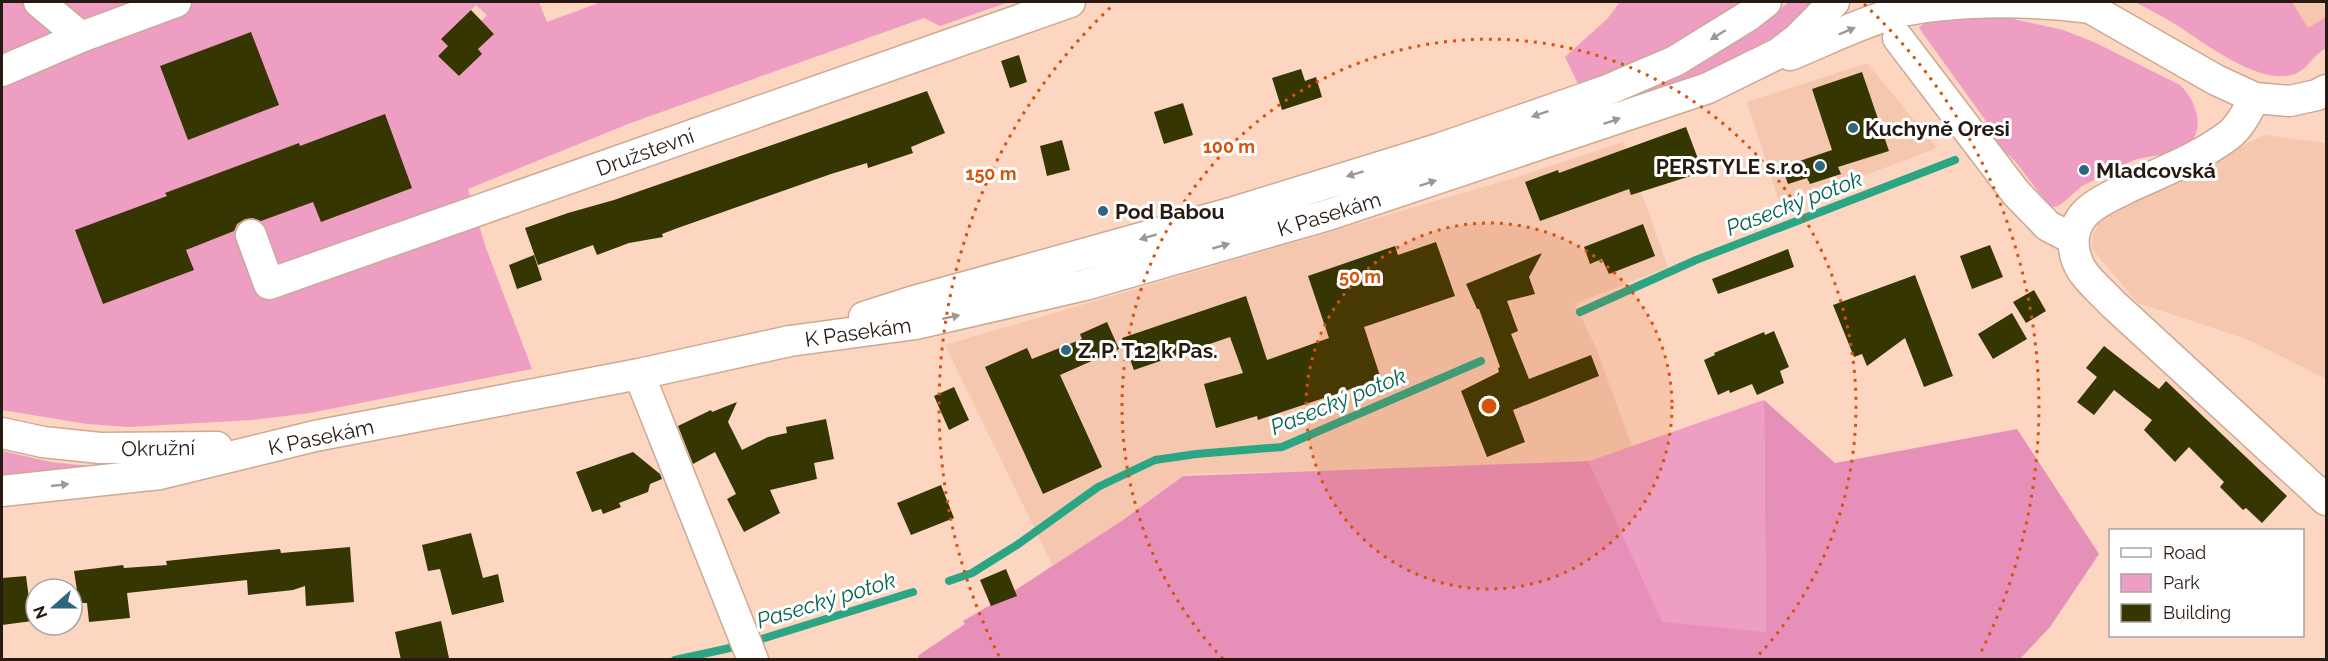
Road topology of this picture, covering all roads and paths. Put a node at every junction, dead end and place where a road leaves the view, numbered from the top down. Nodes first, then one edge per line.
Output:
1 (39, 2) edge
2 (176, 2) edge
3 (1070, 2) edge
4 (1766, 2) edge
5 (1834, 2) edge
6 (2050, 2) edge
7 (2086, 5) edge
8 (81, 37) junction
9 (1898, 38) dead end
10 (2, 71) edge
11 (1715, 85) junction
12 (2326, 90) edge
13 (2255, 98) junction
14 (251, 235) dead end
15 (2073, 239) junction
16 (790, 341) junction
17 (639, 374) junction
18 (2, 433) edge
19 (315, 436) junction
20 (2, 491) edge
21 (2326, 500) edge
22 (753, 660) edge

1 - 8 street
2 - 8 street
3 - 14 street, Družstevní
4 -> 16 street, K Pasekám
5 - 11 street, K Pasekám
6 - 7 street
11 -> 6 street
7 - 13 street
8 - 10 street
9 - 15 street
16 -> 11 street, K Pasekám
12 - 13 street
13 - 15 street
15 - 21 street
16 - 17 street, K Pasekám
17 - 19 street, K Pasekám
17 - 22 street
18 - 19 street, Okružní
20 -> 19 street, K Pasekám

